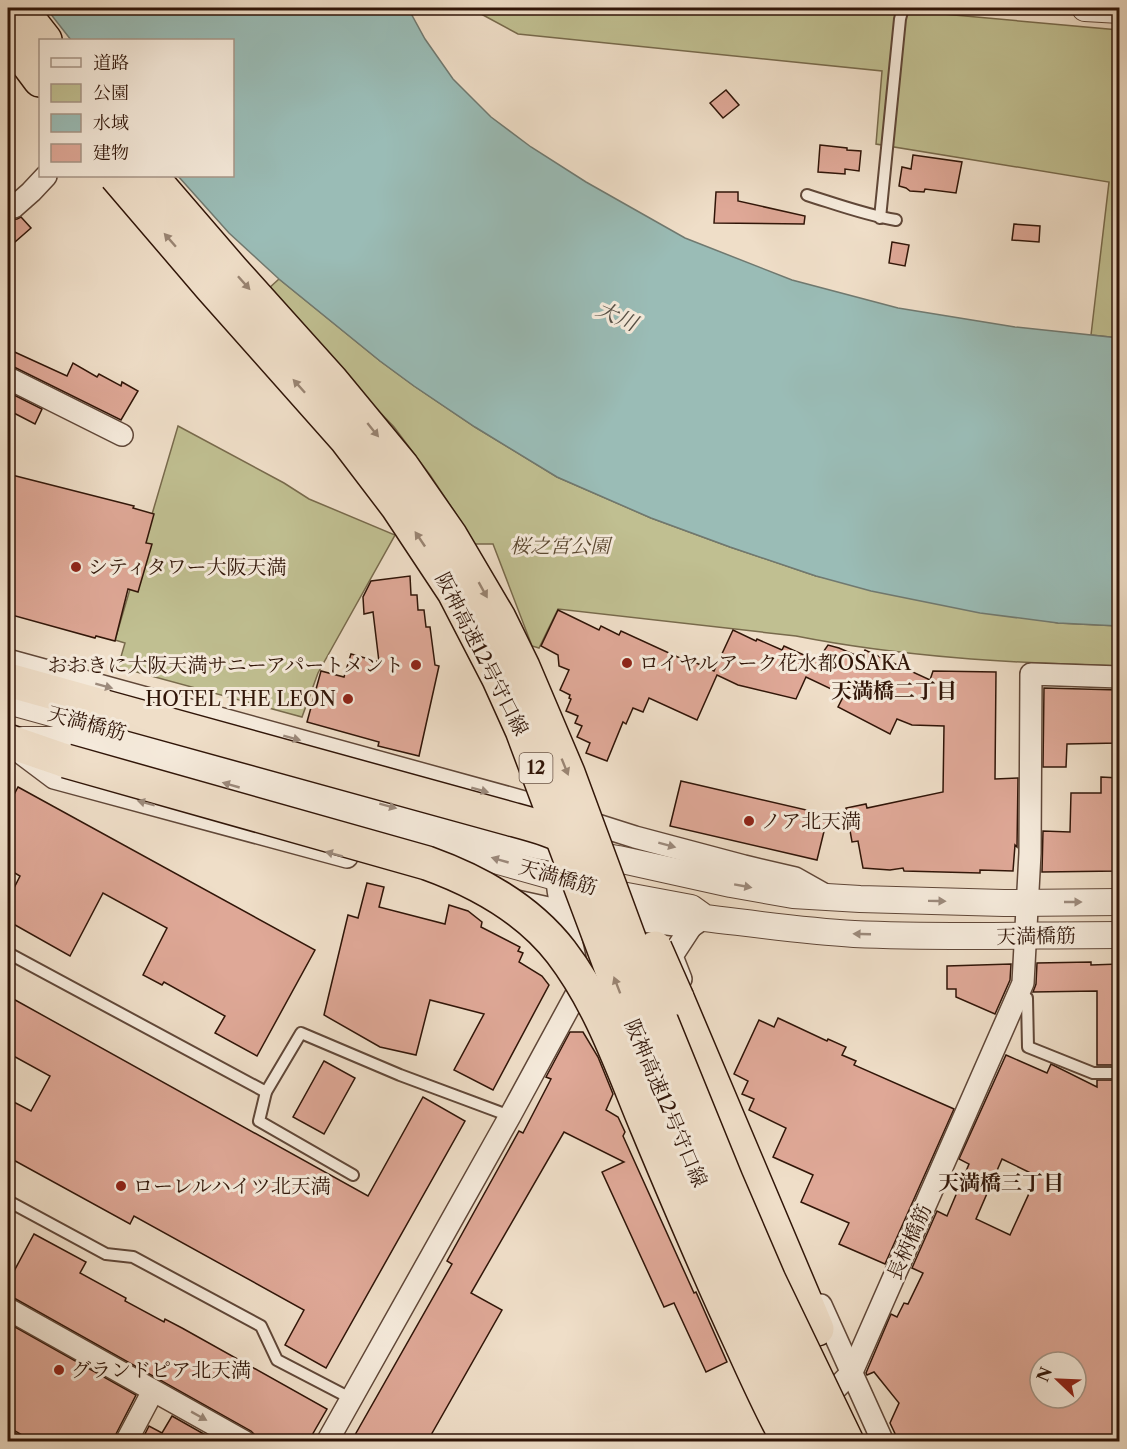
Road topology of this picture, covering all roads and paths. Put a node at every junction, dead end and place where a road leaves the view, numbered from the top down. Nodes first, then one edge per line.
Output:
1 (20, 8) edge
2 (903, 8) edge
3 (1085, 8) edge
4 (1119, 10) edge
5 (8, 37) edge
6 (44, 39) edge
7 (39, 79) edge
8 (45, 177) edge
9 (117, 177) edge
10 (152, 177) edge
11 (807, 195) dead end
12 (8, 208) edge
13 (880, 218) junction
14 (896, 220) dead end
15 (8, 378) edge
16 (122, 435) dead end
17 (8, 660) edge
18 (1119, 677) edge
19 (8, 680) edge
20 (8, 701) edge
21 (8, 741) edge
22 (571, 851) junction
23 (557, 876) junction
24 (469, 890) junction
25 (828, 897) junction
26 (1119, 902) edge
27 (1027, 903) junction
28 (562, 911) junction
29 (698, 923) junction
30 (1119, 935) edge
31 (1025, 936) junction
32 (8, 953) edge
33 (672, 956) junction
34 (575, 989) junction
35 (1019, 993) junction
36 (1119, 1073) edge
37 (266, 1092) junction
38 (510, 1116) junction
39 (353, 1175) dead end
40 (8, 1201) edge
41 (8, 1309) edge
42 (852, 1372) junction
43 (153, 1391) junction
44 (352, 1399) junction
45 (798, 1440) edge
46 (126, 1442) edge
47 (245, 1442) edge
48 (327, 1442) edge
49 (847, 1442) edge
50 (872, 1442) edge
51 (883, 1442) edge

1 - 6 highway
2 - 13 lane
3 - 4 street
5 - 7 highway
8 - 12 street
45 -> 9 highway, 阪神高速12号守口線 / 12, bridge
10 -> 49 highway, 阪神高速12号守口線 / 12, bridge
11 - 13 lane
13 - 14 lane
15 - 16 street
17 -> 25 street
18 - 27 street, 長柄橋筋
19 - 50 highway, bridge
20 -> 22 street, 天満橋筋
23 -> 21 street, 天満橋筋
24 -> 21 street
21 - 45 highway, bridge
22 - 23 street
22 -> 25 street, 天満橋筋
23 - 28 street
23 - 29 street, 天満橋筋
24 - 28 street
24 - 34 street
25 -> 27 street, 天満橋筋
27 -> 26 street, 天満橋筋
27 - 31 street, 長柄橋筋
28 - 29 street
28 - 34 street
31 -> 29 street, 天満橋筋
29 - 33 street
30 - 31 street, 天満橋筋
31 - 35 street, 長柄橋筋
32 - 37 lane
33 - 34 street
33 - 42 street
34 - 38 street
34 - 45 street
35 - 36 lane
35 - 42 street, 長柄橋筋
37 - 38 lane
37 - 39 lane
38 - 44 street
40 - 44 lane
41 - 43 street
42 - 45 street, 長柄橋筋
42 - 51 street
43 - 46 street
43 -> 47 street
44 - 48 street

